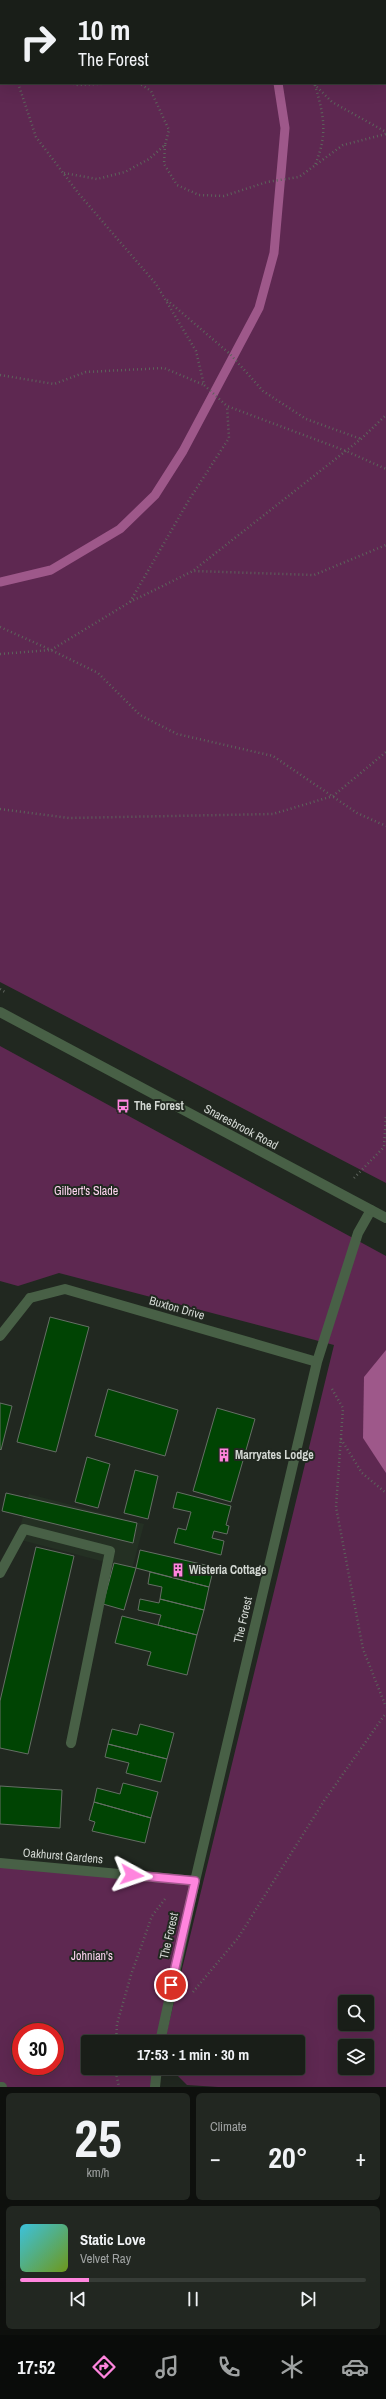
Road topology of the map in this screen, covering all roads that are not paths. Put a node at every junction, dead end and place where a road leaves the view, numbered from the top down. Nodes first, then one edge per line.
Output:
1 (0, 1012) edge
2 (371, 1210) junction
3 (386, 1218) edge
4 (0, 1336) edge
5 (317, 1362) junction
6 (0, 1573) edge
7 (71, 1743) dead end
8 (0, 1863) edge
9 (195, 1881) junction
10 (162, 2035) edge
11 (156, 2075) edge
12 (155, 2087) edge

1 - 2 street, Snaresbrook Road
2 - 3 street, Snaresbrook Road
2 - 5 street, The Forest
4 - 5 street, Buxton Drive
5 - 9 street, The Forest
6 - 7 street
8 - 9 street, Oakhurst Gardens
9 - 10 street, The Forest
11 - 12 street

